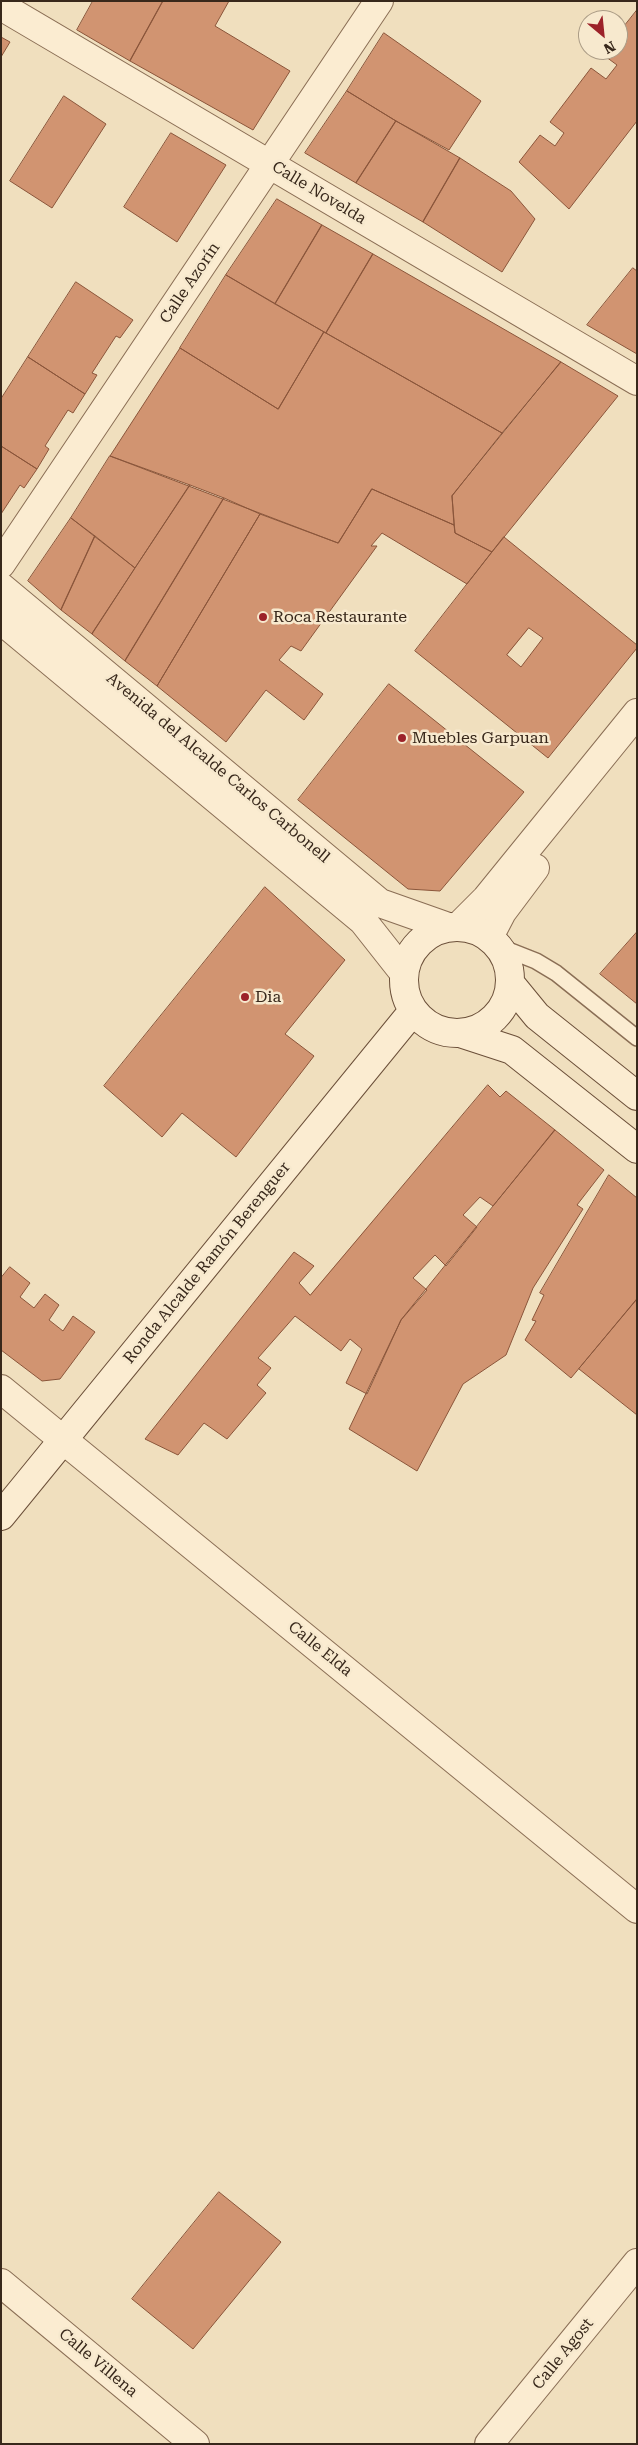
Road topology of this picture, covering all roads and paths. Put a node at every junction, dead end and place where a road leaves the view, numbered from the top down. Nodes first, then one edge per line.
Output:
1 (379, 1) edge
2 (1, 6) edge
3 (270, 164) junction
4 (637, 381) edge
5 (1, 564) edge
6 (1, 587) edge
7 (1, 620) edge
8 (637, 713) edge
9 (637, 742) edge
10 (453, 927) junction
11 (493, 942) junction
12 (404, 973) junction
13 (510, 983) junction
14 (413, 1011) junction
15 (463, 1034) junction
16 (637, 1038) edge
17 (637, 1096) edge
18 (637, 1149) edge
19 (1, 1389) edge
20 (64, 1439) junction
21 (1, 1516) edge
22 (637, 1910) edge
23 (637, 2263) edge
24 (1, 2283) edge
25 (195, 2444) edge
26 (489, 2444) edge

1 - 3 street, Calle Azorín
2 - 3 street, Calle Novelda
3 - 4 street, Calle Novelda
3 - 5 street, Calle Azorín
6 - 10 street, Avenida del Alcalde Carlos Carbonell
7 - 12 street, Avenida del Alcalde Carlos Carbonell
8 - 10 street
9 - 11 street
10 - 11 street
10 - 12 street
11 - 13 street
11 - 16 lane
12 - 14 street
13 - 15 street
13 - 17 street
14 - 15 street
14 - 20 street, Ronda Alcalde Ramón Berenguer
15 - 18 street
19 - 20 street, Calle Elda
20 - 21 street, Ronda Alcalde Ramón Berenguer
20 - 22 street, Calle Elda
23 - 26 street, Calle Agost
24 - 25 street, Calle Villena

